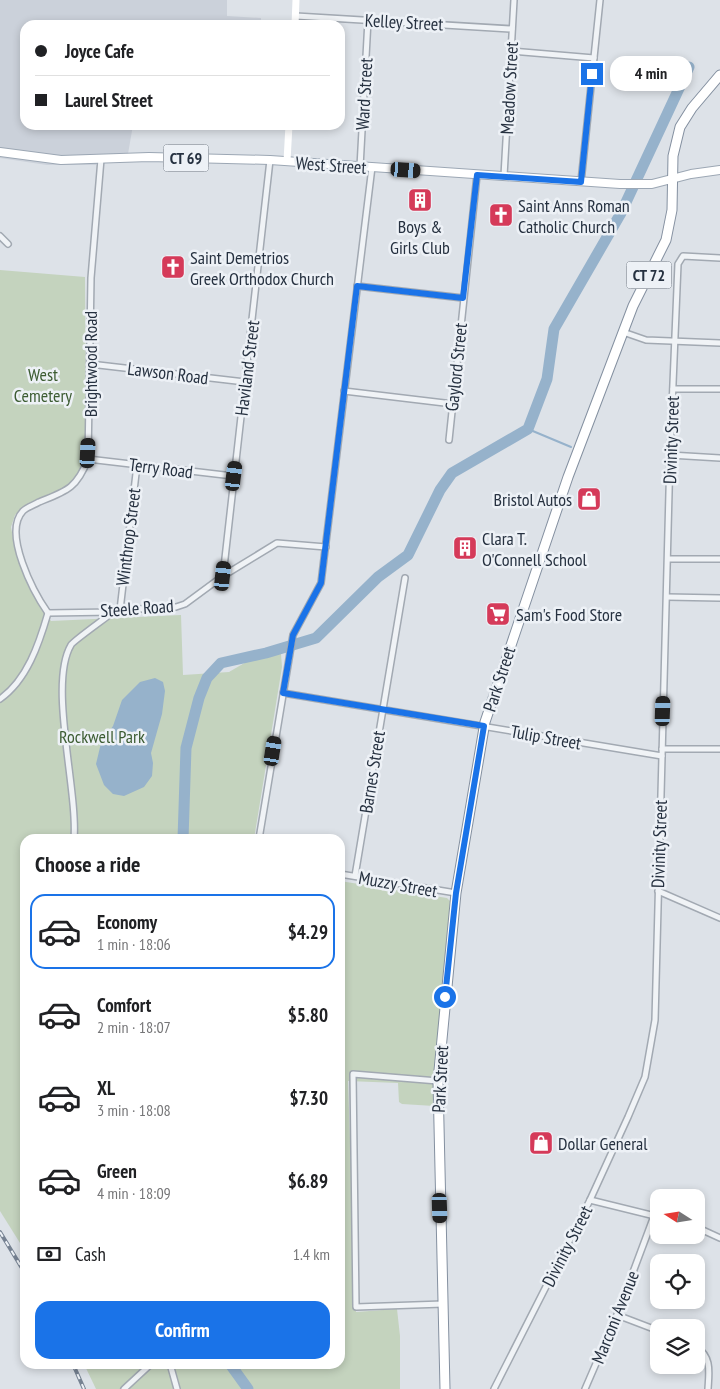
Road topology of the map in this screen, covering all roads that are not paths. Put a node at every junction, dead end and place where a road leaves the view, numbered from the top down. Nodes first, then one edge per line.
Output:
1 (296, 0) edge
2 (514, 0) edge
3 (600, 0) edge
4 (296, 16) junction
5 (296, 20) edge
6 (368, 20) junction
7 (512, 29) junction
8 (511, 51) junction
9 (594, 58) junction
10 (720, 74) edge
11 (289, 130) edge
12 (0, 152) edge
13 (101, 159) junction
14 (270, 160) junction
15 (287, 161) junction
16 (360, 167) junction
17 (372, 167) junction
18 (720, 170) edge
19 (477, 175) junction
20 (504, 176) junction
21 (671, 179) junction
22 (581, 182) junction
23 (0, 236) edge
24 (8, 244) dead end
25 (720, 258) edge
26 (357, 286) junction
27 (463, 298) junction
28 (623, 332) junction
29 (675, 341) junction
30 (720, 343) edge
31 (90, 364) junction
32 (245, 382) junction
33 (673, 388) junction
34 (720, 389) edge
35 (344, 391) junction
36 (453, 404) junction
37 (449, 440) dead end
38 (670, 455) junction
39 (720, 458) edge
40 (88, 459) junction
41 (136, 465) junction
42 (234, 476) junction
43 (326, 547) junction
44 (668, 559) junction
45 (720, 560) edge
46 (223, 576) junction
47 (405, 578) dead end
48 (667, 597) junction
49 (720, 598) edge
50 (120, 610) junction
51 (113, 612) junction
52 (48, 613) junction
53 (283, 693) junction
54 (0, 699) edge
55 (382, 710) junction
56 (484, 726) junction
57 (662, 749) junction
58 (720, 749) edge
59 (662, 756) junction
60 (74, 834) edge
61 (260, 834) edge
62 (345, 875) edge
63 (354, 876) junction
64 (658, 891) junction
65 (456, 893) junction
66 (720, 918) edge
67 (438, 1081) junction
68 (590, 1200) junction
69 (650, 1215) edge
70 (705, 1231) edge
71 (650, 1232) edge
72 (720, 1238) edge
73 (443, 1304) junction
74 (617, 1314) junction
75 (650, 1327) edge
76 (705, 1353) edge
77 (146, 1369) edge
78 (172, 1369) edge
79 (124, 1389) edge
80 (178, 1389) edge
81 (445, 1389) edge
82 (494, 1389) edge
83 (584, 1389) edge
84 (708, 1389) edge

1 - 4 street
2 - 7 street, Meadow Street
3 - 9 street
4 - 5 street
4 - 6 street, Kelley Street
6 - 7 street, Kelley Street
6 - 16 street, Ward Street
7 - 8 street, Meadow Street
8 - 9 street
8 - 20 street, Meadow Street
9 - 22 street
10 - 21 highway, CT 72
11 - 15 street
12 - 13 main road, West Street / CT 69
13 - 14 main road, West Street / CT 69
13 - 31 street, Brightwood Road
14 - 15 main road, West Street / CT 69
14 - 32 street, Haviland Street
15 - 16 main road, West Street / CT 69
16 - 17 main road, West Street / CT 69
17 - 19 main road, West Street / CT 69
17 - 26 street
18 - 21 main road, West Street / CT 69
19 - 20 main road, West Street / CT 69
19 - 27 street, Gaylord Street
20 - 22 main road, West Street / CT 69
21 - 22 main road, West Street / CT 69
21 - 28 highway, Park Street / CT 72
23 - 24 street
25 - 29 street, Divinity Street
26 - 27 street
26 - 35 street
27 - 36 street, Gaylord Street
28 - 29 street
28 - 56 highway, Park Street / CT 72
29 - 30 street
29 - 33 street, Divinity Street
31 - 32 street, Lawson Road
31 - 40 street, Brightwood Road
32 - 42 street, Haviland Street
33 - 34 street
33 - 38 street, Divinity Street
35 - 36 street
35 - 43 street
36 - 37 street, Gaylord Street
38 - 39 street
38 - 44 street, Divinity Street
40 - 41 street, Terry Road
40 - 52 street, Brightwood Road
41 - 42 street, Terry Road
41 - 50 street, Winthrop Street
42 - 46 street, Haviland Street
43 - 46 street, Steele Road
43 - 53 street
44 - 45 street
44 - 48 street, Divinity Street
46 - 50 street, Steele Road
47 - 55 street, Barnes Street
48 - 49 street
48 - 57 street, Divinity Street
50 - 51 street, Steele Road
51 - 52 street, Steele Road
51 - 60 street
52 - 54 street
53 - 55 street, Tulip Street
53 - 61 street
55 - 56 street, Tulip Street
55 - 63 street, Barnes Street
56 - 59 street, Tulip Street
56 - 65 highway, Park Street / CT 72
57 - 58 street
57 - 59 street, Divinity Street
59 - 64 street, Divinity Street
62 - 63 street, Muzzy Street
63 - 65 street, Muzzy Street
64 - 66 street
64 - 68 street, Divinity Street
65 - 67 highway, Park Street / CT 72
67 - 73 highway, Park Street / CT 72
67 - 73 street
68 - 69 street
68 - 82 street, Divinity Street
70 - 72 street
71 - 74 street, Marconi Avenue
73 - 81 highway, Park Street / CT 72
74 - 75 street
74 - 83 street, Marconi Avenue
76 - 84 street
77 - 79 street
78 - 80 street

